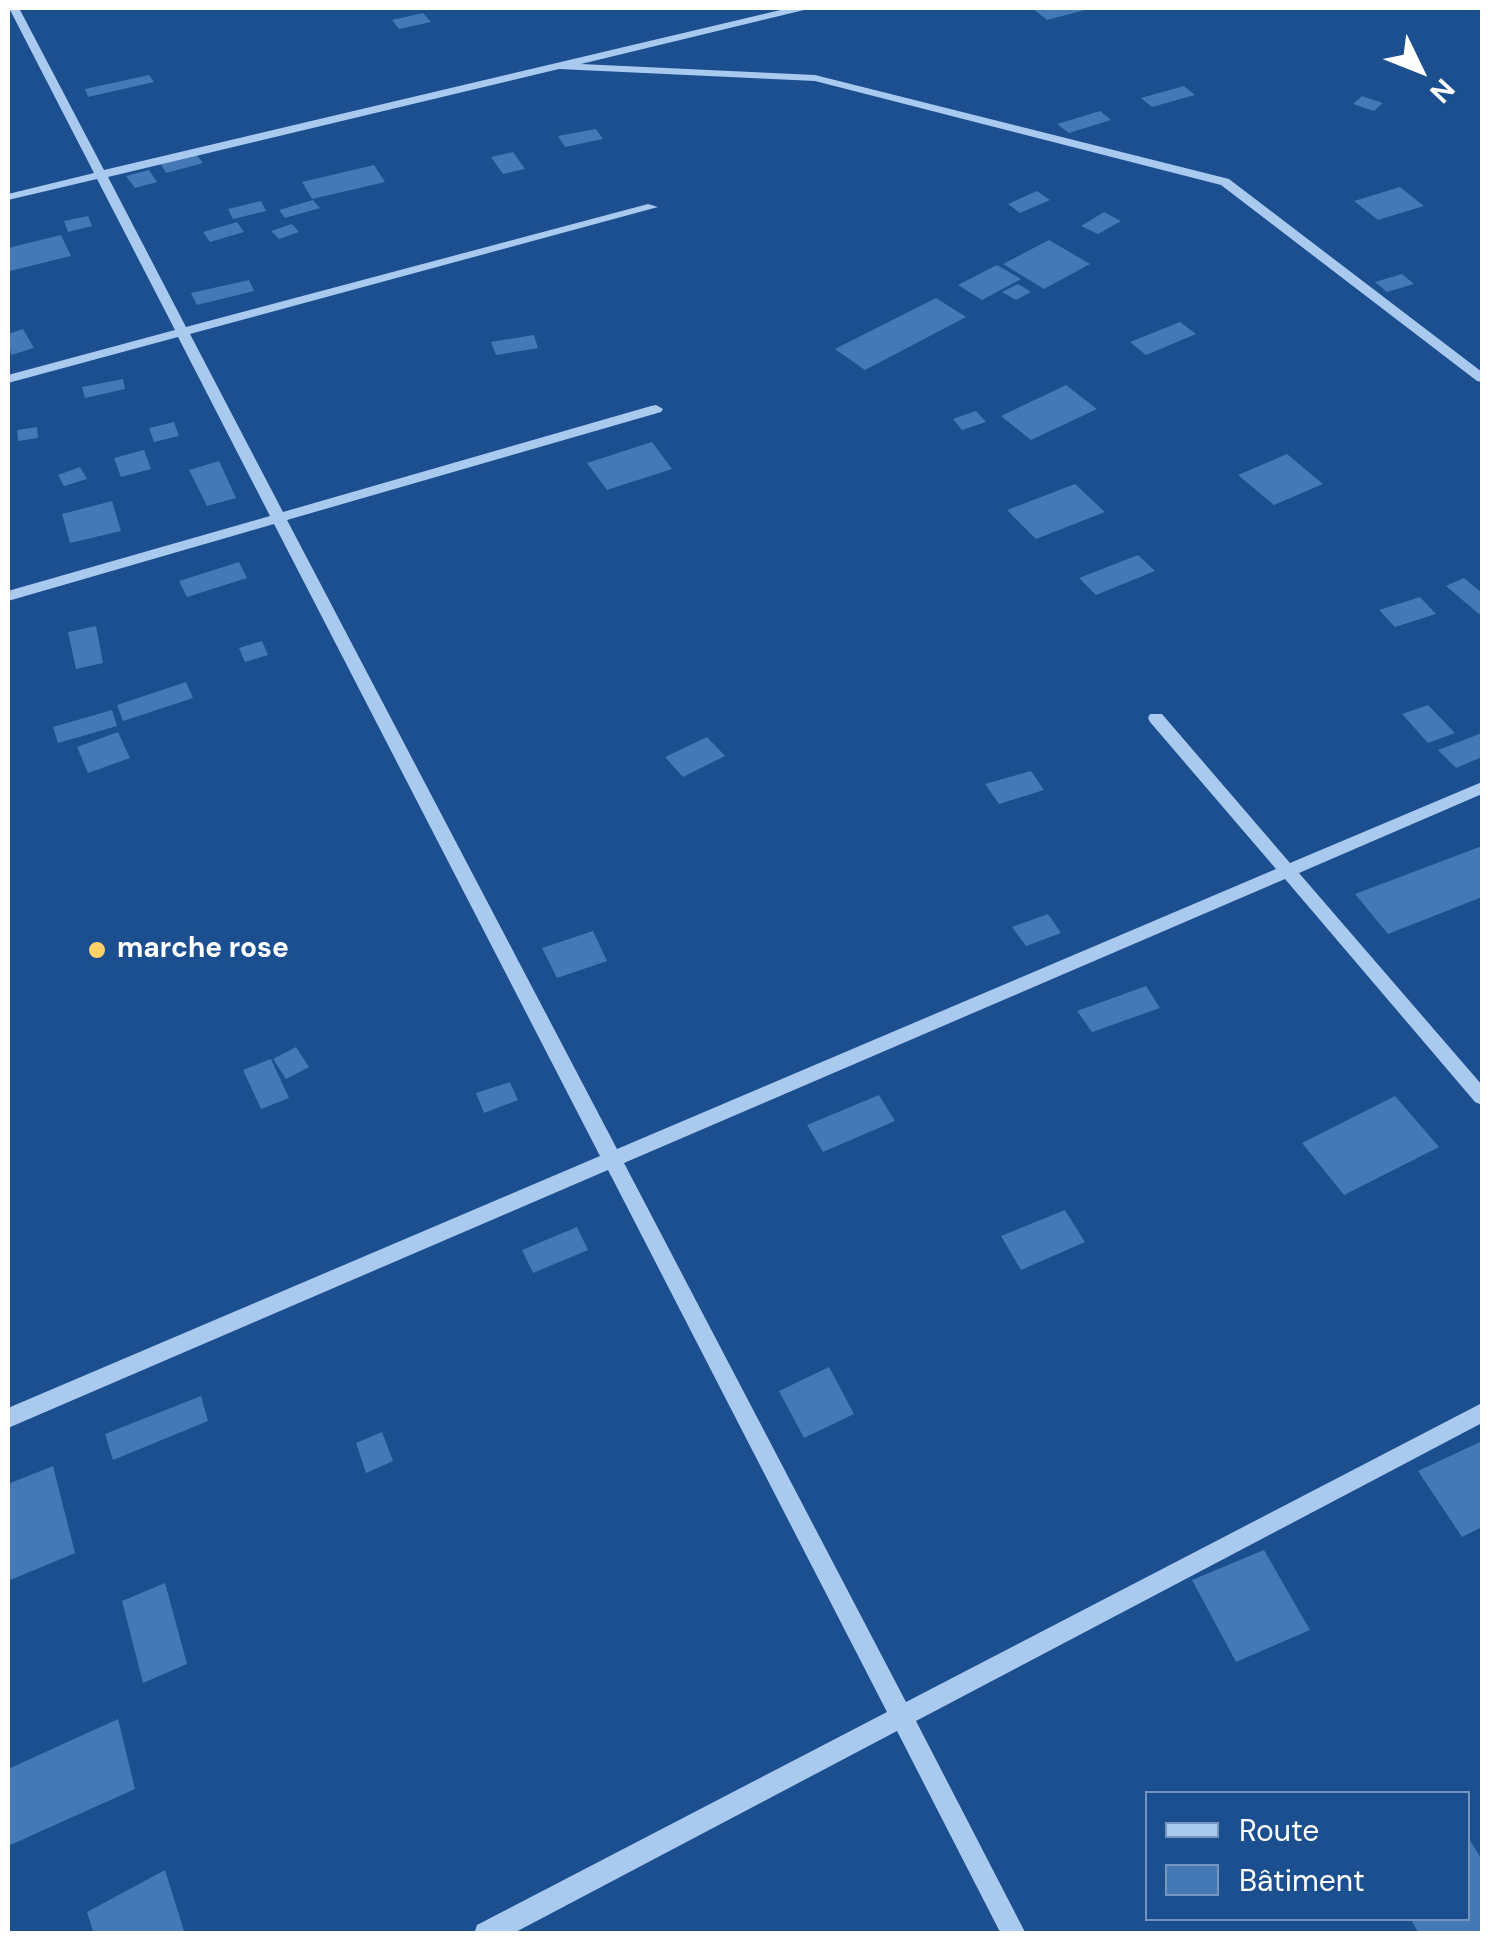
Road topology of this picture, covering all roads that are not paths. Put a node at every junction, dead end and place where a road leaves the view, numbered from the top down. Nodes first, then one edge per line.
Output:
1 (14, 8) edge
2 (800, 8) edge
3 (560, 66) junction
4 (101, 175) junction
5 (8, 197) edge
6 (652, 207) dead end
7 (182, 332) junction
8 (1482, 378) edge
9 (8, 379) edge
10 (656, 409) dead end
11 (279, 518) junction
12 (8, 596) edge
13 (1156, 718) dead end
14 (1482, 788) edge
15 (1288, 871) junction
16 (1482, 1097) edge
17 (612, 1160) junction
18 (1482, 1413) edge
19 (8, 1418) edge
20 (901, 1716) junction
21 (486, 1934) edge
22 (1014, 1934) edge

1 - 4 street
2 - 3 street
3 - 4 street
3 - 8 street
4 - 5 street
4 - 7 street
6 - 7 street
7 - 9 street
7 - 11 street
10 - 11 street
11 - 12 street
11 - 17 street
13 - 15 street
14 - 15 street
15 - 16 street
15 - 17 street
17 - 19 street
17 - 20 street
18 - 20 street
20 - 21 street
20 - 22 street

